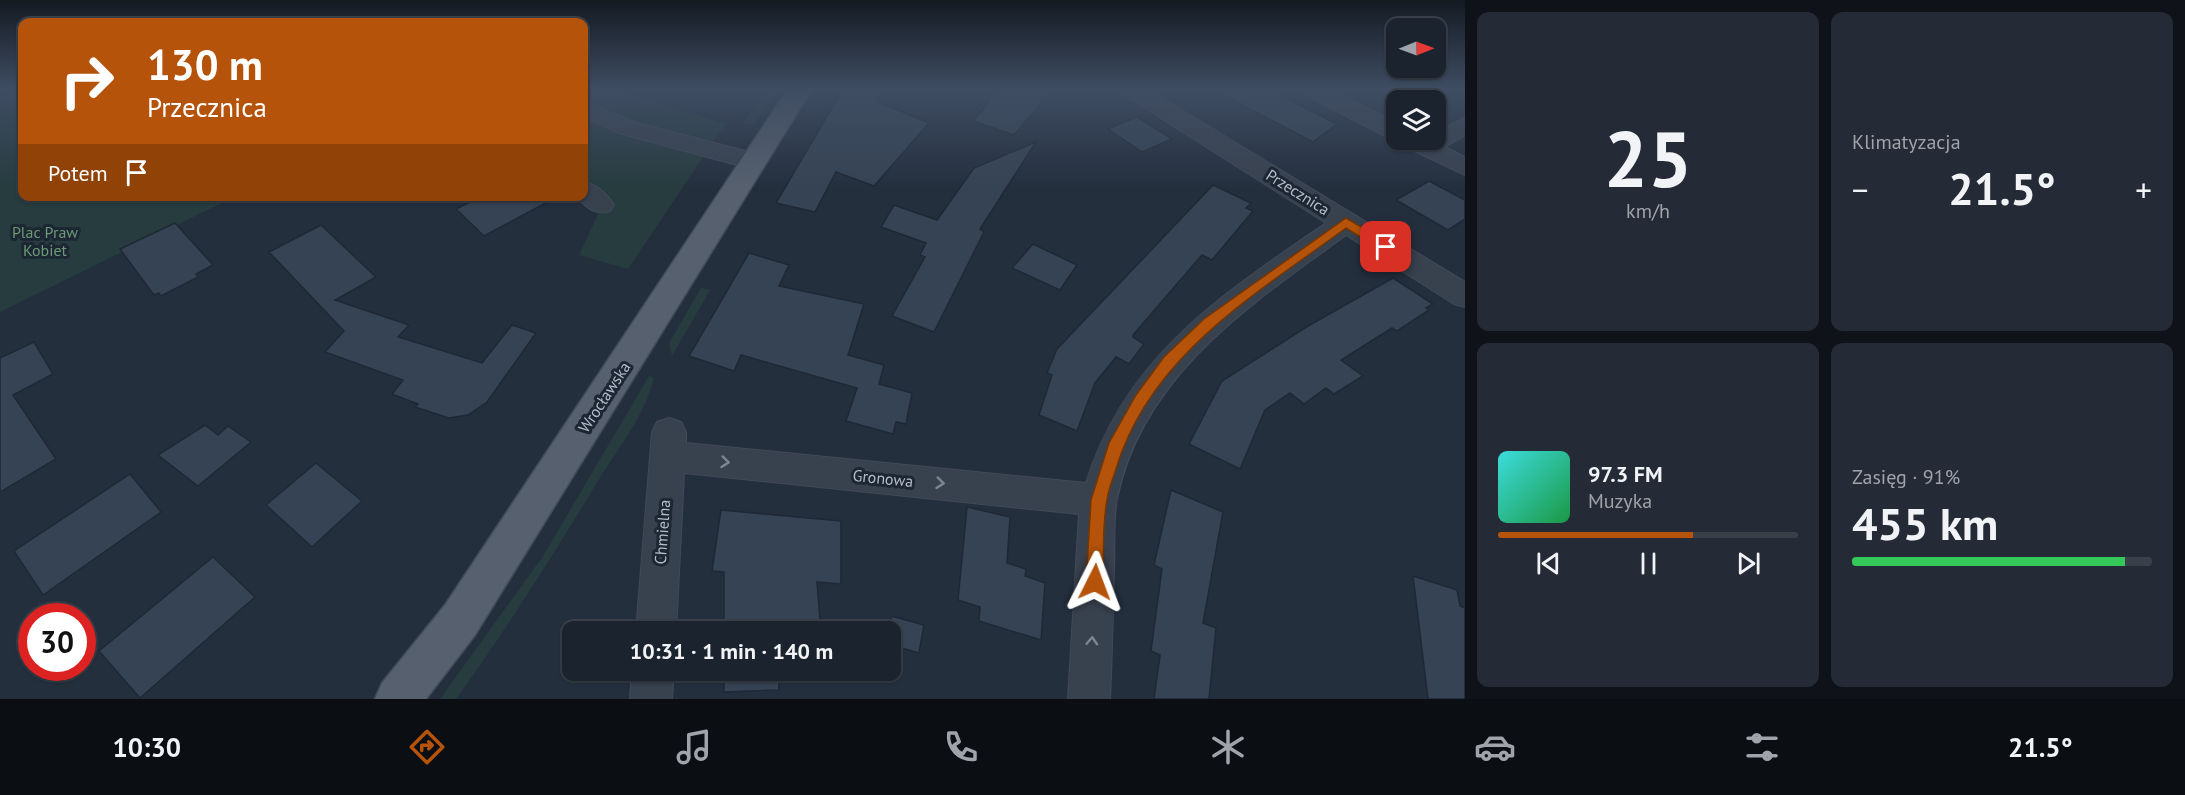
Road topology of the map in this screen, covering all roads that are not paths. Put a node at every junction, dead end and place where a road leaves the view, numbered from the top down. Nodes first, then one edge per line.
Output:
1 (613, 122) edge
2 (778, 122) edge
3 (1184, 122) edge
4 (1465, 125) edge
5 (1446, 132) edge
6 (1432, 150) edge
7 (752, 161) junction
8 (1465, 167) edge
9 (1346, 222) junction
10 (1465, 296) edge
11 (668, 444) joint
12 (1099, 500) junction
13 (657, 621) edge
14 (652, 681) edge
15 (398, 699) edge
16 (651, 699) edge
17 (1089, 699) edge

1 - 7 street
2 - 7 main road, Wrocławska
3 - 9 street, Przecznica
4 - 5 street
6 - 8 street
7 - 15 main road, Wrocławska
9 - 10 street, Przecznica
9 - 12 street
11 -> 12 street, Gronowa
11 - 13 street, Chmielna
17 -> 12 street
14 - 16 street

